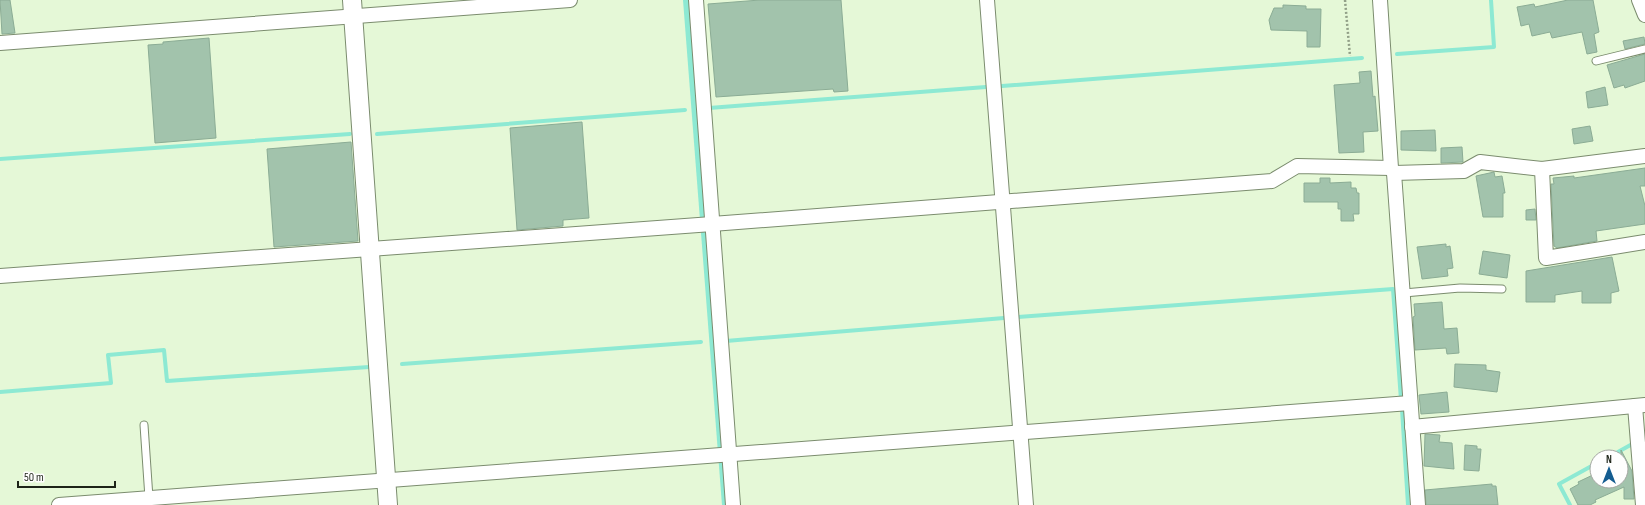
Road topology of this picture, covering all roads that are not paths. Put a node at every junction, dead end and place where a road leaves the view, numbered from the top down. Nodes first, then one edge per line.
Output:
1 (570, 0) edge
2 (696, 0) edge
3 (987, 0) edge
4 (1380, 0) edge
5 (1639, 0) edge
6 (353, 8) edge
7 (1645, 14) edge
8 (0, 43) edge
9 (1645, 48) edge
10 (1596, 61) dead end
11 (1645, 156) edge
12 (1542, 169) junction
13 (1393, 171) junction
14 (1003, 201) junction
15 (706, 225) junction
16 (1645, 242) edge
17 (371, 250) junction
18 (0, 276) edge
19 (1502, 289) dead end
20 (1404, 293) junction
21 (1410, 403) junction
22 (1640, 406) edge
23 (144, 425) dead end
24 (1412, 427) junction
25 (1020, 432) junction
26 (724, 456) junction
27 (387, 480) junction
28 (149, 498) junction
29 (59, 505) edge
30 (388, 505) edge
31 (733, 505) edge
32 (1026, 505) edge
33 (1418, 505) edge
34 (1643, 505) edge

1 - 6 street
2 - 15 street
3 - 14 street
4 - 13 street
5 - 7 street
6 - 8 street
6 - 17 street
9 - 10 lane
11 - 12 street
12 - 13 street
12 - 16 street
13 - 14 street
13 - 20 street
14 - 15 street
14 - 25 street
15 - 17 street
15 - 26 street
17 - 18 street
17 - 27 street
19 - 20 lane
20 - 21 street
21 - 24 street
21 - 25 street
22 - 24 street
22 - 34 street
23 - 28 lane
24 - 33 street
25 - 26 street
25 - 32 street
26 - 27 street
26 - 31 street
27 - 28 street
27 - 30 street
28 - 29 street

